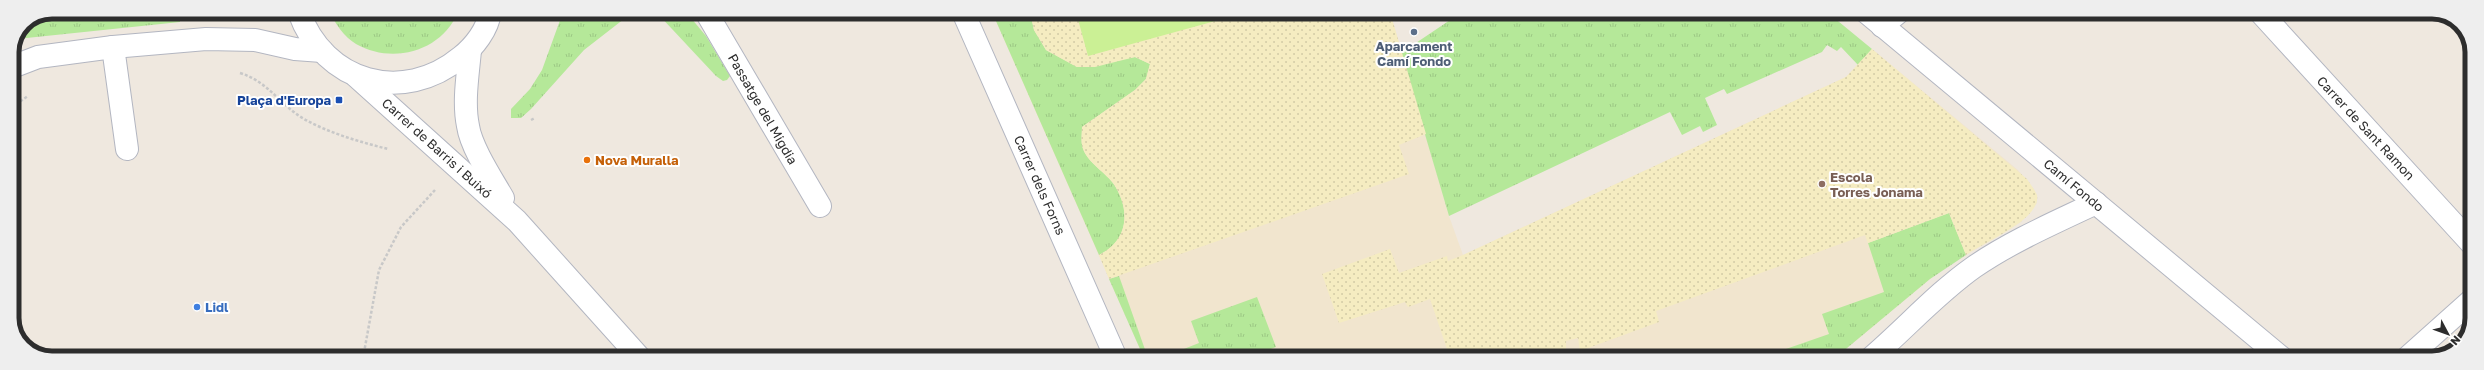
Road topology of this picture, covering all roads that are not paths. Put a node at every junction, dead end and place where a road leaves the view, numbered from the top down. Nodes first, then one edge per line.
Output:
1 (302, 19) edge
2 (488, 19) edge
3 (710, 19) edge
4 (966, 19) edge
5 (1874, 19) edge
6 (1890, 19) edge
7 (2266, 19) edge
8 (1882, 26) junction
9 (113, 47) junction
10 (470, 50) junction
11 (322, 51) junction
12 (19, 64) edge
13 (356, 76) junction
14 (127, 149) dead end
15 (2096, 203) junction
16 (820, 206) dead end
17 (517, 221) junction
18 (2465, 236) edge
19 (2465, 306) edge
20 (634, 351) edge
21 (1113, 351) edge
22 (1879, 351) edge
23 (2274, 351) edge
24 (2415, 351) edge

1 - 11 street
2 - 10 street
3 - 16 street, Passatge del Migdia
4 - 21 street, Carrer dels Forns
5 - 8 street, Camí Fondo
6 - 8 street
7 - 18 street, Carrer de Sant Ramon
8 - 15 street, Camí Fondo
9 - 11 street
9 - 12 street
9 - 14 street
10 - 13 street
10 - 17 street, Carrer de Barris i Buixó
11 - 13 street
13 - 17 street, Carrer de Barris i Buixó
15 - 22 street
15 - 23 street, Camí Fondo
17 - 20 street, Carrer de Barris i Buixó
19 - 24 street

